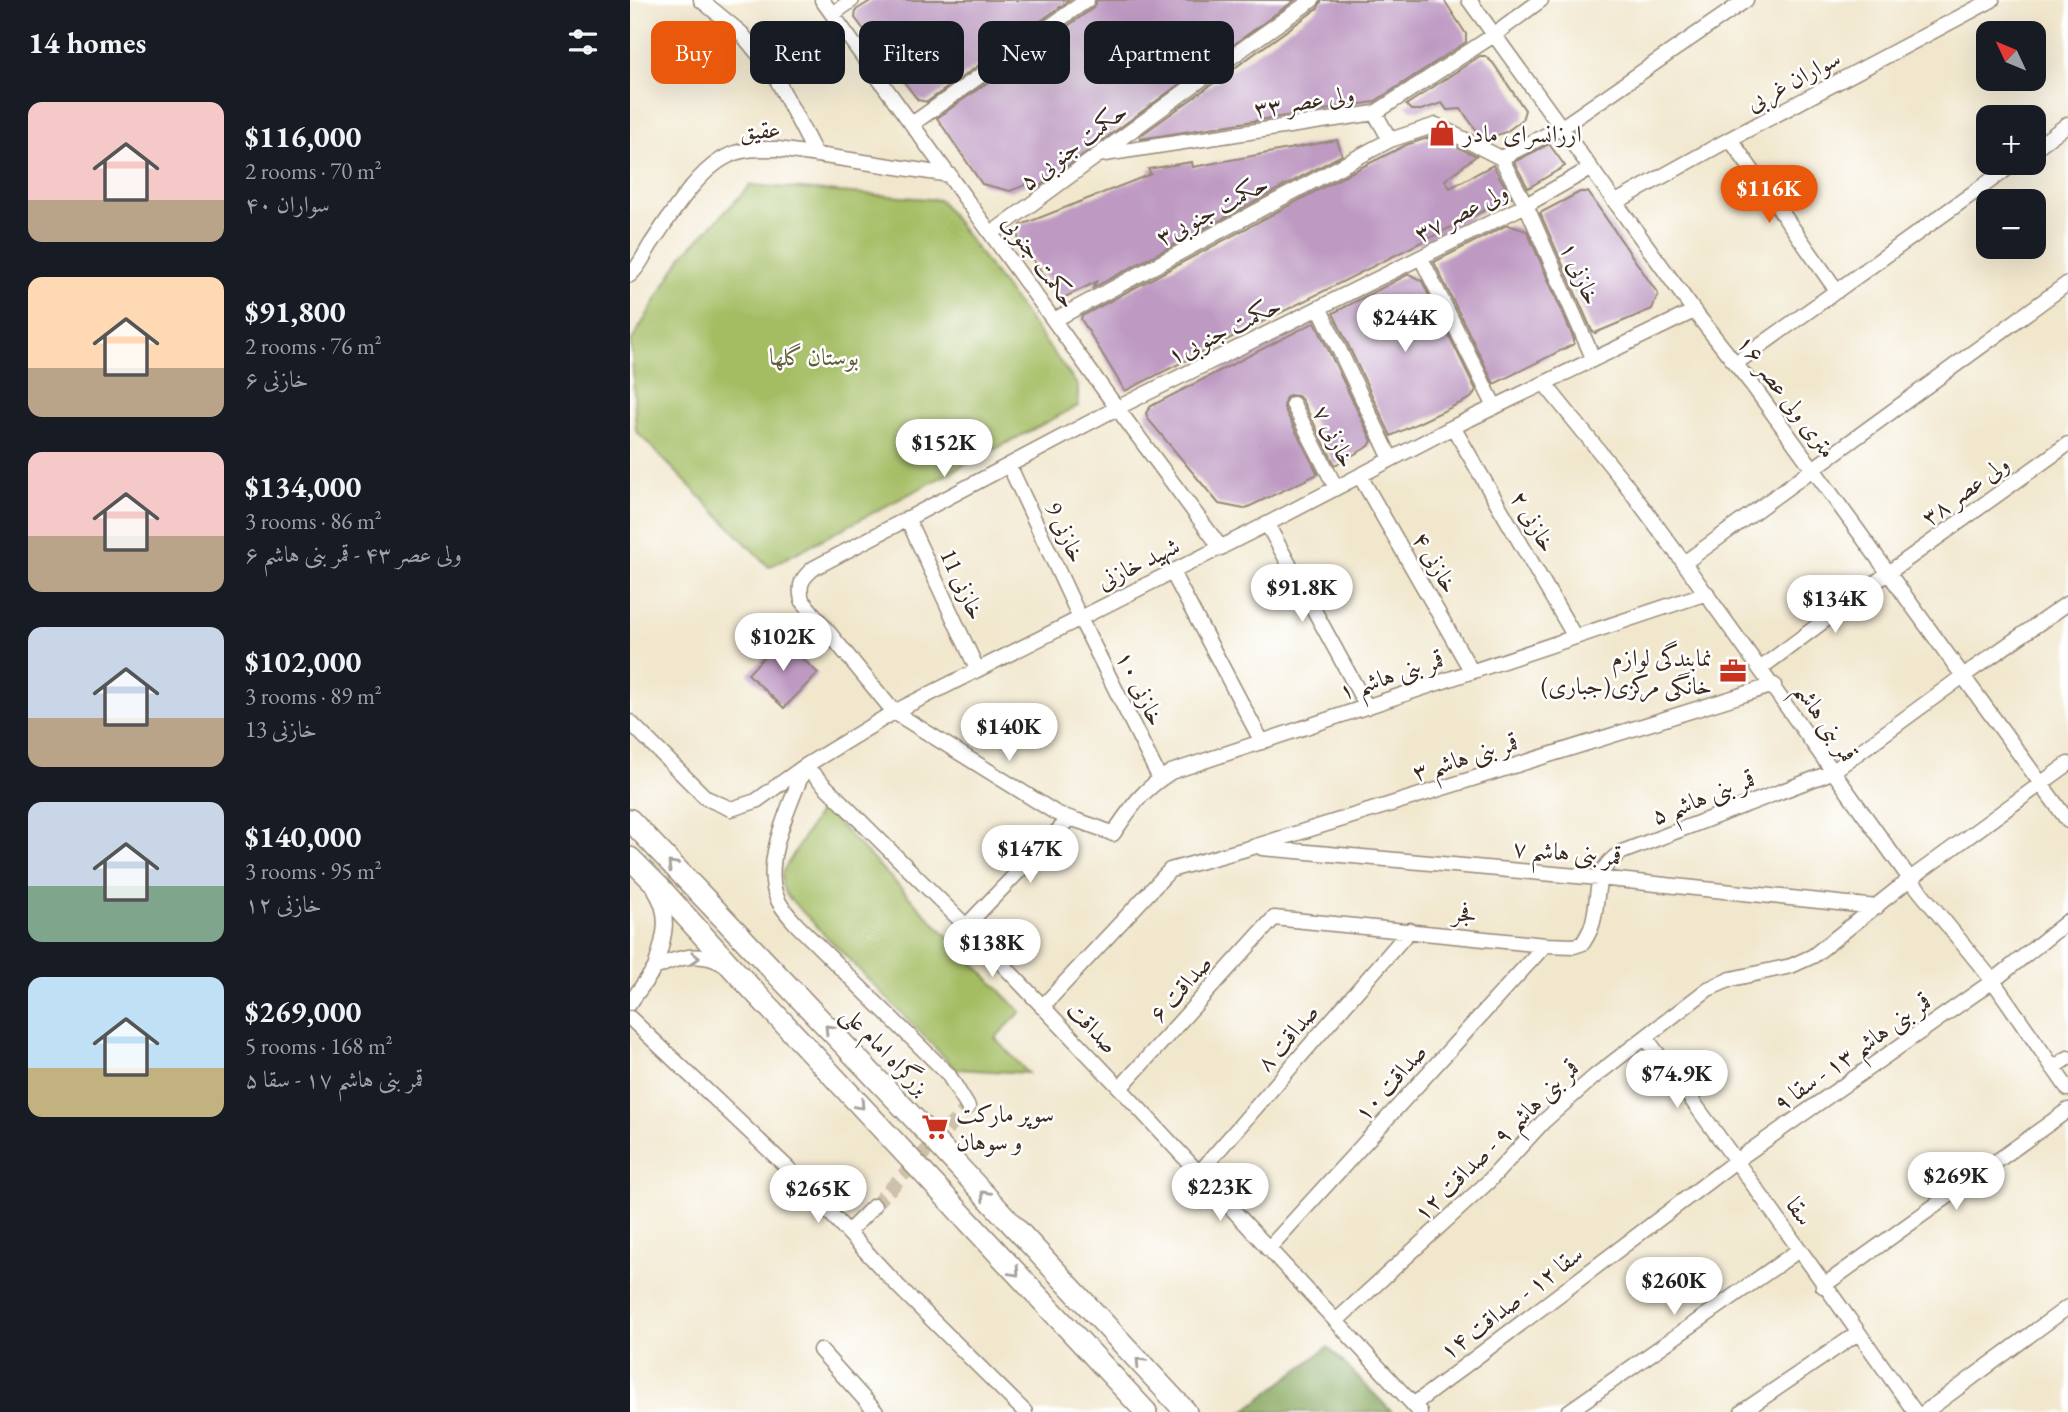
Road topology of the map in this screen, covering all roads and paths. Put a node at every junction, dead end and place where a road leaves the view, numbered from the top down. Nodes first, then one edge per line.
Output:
1 (701, 0) edge
2 (822, 0) edge
3 (852, 0) edge
4 (1087, 0) edge
5 (1312, 0) edge
6 (1469, 0) edge
7 (1541, 0) edge
8 (1746, 0) edge
9 (1992, 0) edge
10 (833, 14) junction
11 (1494, 35) junction
12 (1375, 113) junction
13 (912, 124) junction
14 (2068, 124) edge
15 (1562, 127) junction
16 (1730, 139) junction
17 (1390, 140) junction
18 (2046, 140) edge
19 (816, 155) junction
20 (1098, 155) junction
21 (1501, 158) junction
22 (1591, 168) junction
23 (950, 175) junction
24 (1998, 175) edge
25 (1616, 202) junction
26 (1526, 205) junction
27 (992, 233) junction
28 (1421, 258) junction
29 (630, 275) edge
30 (2068, 283) edge
31 (1837, 291) junction
32 (1350, 293) joint
33 (1320, 309) junction
34 (1694, 311) junction
35 (1054, 320) junction
36 (1593, 358) junction
37 (1736, 363) junction
38 (1544, 383) junction
39 (1293, 404) dead end
40 (1495, 407) junction
41 (1117, 408) junction
42 (1453, 428) junction
43 (2068, 444) edge
44 (1391, 459) junction
45 (1009, 465) junction
46 (1813, 468) junction
47 (1360, 476) junction
48 (1336, 488) junction
49 (907, 518) junction
50 (1267, 524) junction
51 (1221, 548) junction
52 (1684, 563) junction
53 (1172, 572) junction
54 (1888, 573) junction
55 (1707, 593) junction
56 (2068, 603) edge
57 (1080, 618) junction
58 (1575, 637) junction
59 (1761, 668) junction
60 (977, 669) junction
61 (1472, 672) junction
62 (1963, 676) junction
63 (1774, 685) junction
64 (1367, 707) junction
65 (894, 712) junction
66 (630, 722) edge
67 (1262, 741) junction
68 (2068, 764) edge
69 (805, 766) junction
70 (1832, 772) junction
71 (1160, 779) junction
72 (2041, 784) junction
73 (1069, 819) junction
74 (630, 820) edge
75 (2068, 821) edge
76 (1253, 847) junction
77 (630, 858) edge
78 (647, 876) junction
79 (1599, 878) junction
80 (1910, 879) junction
81 (1877, 907) junction
82 (1274, 918) joint
83 (2068, 921) edge
84 (966, 926) junction
85 (1410, 930) junction
86 (1545, 945) junction
87 (655, 968) junction
88 (737, 973) junction
89 (1993, 981) junction
90 (630, 1003) edge
91 (1042, 1007) junction
92 (630, 1018) edge
93 (1646, 1038) junction
94 (2068, 1058) edge
95 (2053, 1068) junction
96 (1120, 1088) junction
97 (2068, 1089) edge
98 (968, 1107) dead end
99 (2068, 1110) edge
100 (1737, 1160) junction
101 (1198, 1174) junction
102 (874, 1206) tunnel mouth
103 (848, 1232) junction
104 (1268, 1249) junction
105 (1799, 1250) junction
106 (1824, 1286) junction
107 (2068, 1307) edge
108 (1336, 1321) junction
109 (1858, 1333) junction
110 (820, 1350) dead end
111 (1416, 1408) edge
112 (876, 1412) edge
113 (1025, 1412) edge
114 (1146, 1412) edge
115 (1186, 1412) edge
116 (1568, 1412) edge
117 (1742, 1412) edge
118 (1914, 1412) edge
119 (1925, 1412) edge

1 - 19 street
2 - 10 street, حکمت جنوبی
3 - 10 street
4 - 13 street
5 - 20 street, حکمت جنوبی ۵
6 - 11 street, ۱۶ متری ولی عصر
7 - 11 street, ولی عصر ۳۳
8 - 15 street
9 - 16 street, سواران غربی
10 - 13 street, حکمت جنوبی
11 - 12 street, ولی عصر ۳۳
11 - 15 street, ۱۶ متری ولی عصر
12 - 17 street
12 - 20 street, ولی عصر ۳۳
13 - 23 street, حکمت جنوبی
14 - 18 street
15 - 21 street
15 - 22 street, ۱۶ متری ولی عصر
16 - 25 street, سواران غربی
16 - 31 street
17 - 21 street, حکمت جنوبی۳
17 - 35 street, حکمت جنوبی۳
19 - 23 street, عقیق
19 - 29 street, عقیق
20 - 27 street, حکمت جنوبی ۵
21 - 26 street, خازنی ۱
22 - 25 street, ۱۶ متری ولی عصر
22 - 26 street, ولی عصر ۳۷
23 - 27 street, حکمت جنوبی
24 - 31 street
25 - 34 street, ۱۶ متری ولی عصر
26 - 28 street, ولی عصر ۳۷
26 - 36 street, خازنی ۱
27 - 35 street, حکمت جنوبی
28 - 32 street, ولی عصر ۳۷
28 - 40 street
30 - 46 street
31 - 37 street
32 - 33 street, حکمت جنوبی۱
33 - 41 street, حکمت جنوبی۱
33 - 44 street
34 - 36 street, شهید خازنی
34 - 37 street, ۱۶ متری ولی عصر
35 - 41 street, حکمت جنوبی
36 - 38 street, شهید خازنی
37 - 46 street, ۱۶ متری ولی عصر
38 - 40 street, شهید خازنی
38 - 52 street, قمر بنی هاشم
39 - 48 street, خازنی ۷
40 - 42 street, شهید خازنی
41 - 45 street, حکمت جنوبی۱
41 - 51 street, حکمت جنوبی
42 - 44 street, شهید خازنی
42 - 58 street, خازنی ۲
43 - 54 street, ولی عصر ۳۸
44 - 47 street, شهید خازنی
45 - 49 street, حکمت جنوبی۱
45 - 57 street, خازنی 9
46 - 52 street
46 - 54 street, ۱۶ متری ولی عصر
47 - 48 street, شهید خازنی
47 - 61 street, خازنی ۴
48 - 50 street, شهید خازنی
49 - 60 street, خازنی 11
49 - 65 street, حکمت جنوبی۱
50 - 51 street, شهید خازنی
50 - 64 street
51 - 53 street, شهید خازنی
52 - 55 street, قمر بنی هاشم
53 - 57 street, شهید خازنی
53 - 67 street
54 - 59 street, ولی عصر ۳۸
54 - 62 street, ۱۶ متری ولی عصر
55 - 58 street, قمر بنی هاشم ۱
55 - 59 street, قمر بنی هاشم
56 - 62 street, قمر بنی هاشم ۵
57 - 60 street, شهید خازنی
57 - 71 street, خازنی ۱۰
58 - 61 street, قمر بنی هاشم ۱
59 - 63 street, قمر بنی هاشم
60 - 65 street, شهید خازنی
61 - 64 street, قمر بنی هاشم ۱
62 - 70 street, قمر بنی هاشم ۵
62 - 72 street, ۱۶ متری ولی عصر
63 - 70 street, قمر بنی هاشم
63 - 76 street, قمر بنی هاشم ۳
64 - 67 street, قمر بنی هاشم ۱
65 - 69 street, شهید خازنی
65 - 73 street
66 - 69 street, شهید خازنی
67 - 71 street, قمر بنی هاشم ۱
68 - 72 street, قمر بنی هاشم ۹ - صداقت ۱۲
69 - 84 street, صداقت
69 - 98 street
70 - 79 street, قمر بنی هاشم ۵
70 - 80 street, قمر بنی هاشم
71 - 73 street, قمر بنی هاشم ۱
72 - 75 street, ۱۶ متری ولی عصر
72 - 80 street, قمر بنی هاشم ۹ - صداقت ۱۲
73 - 84 street
115 -> 74 highway, بزرگراه امام علی
76 - 79 street, قمر بنی هاشم ۷
76 - 91 street, قمر بنی هاشم ۳
77 - 78 highway
78 - 87 street
78 - 88 highway
79 - 81 street, قمر بنی هاشم ۷
79 - 86 street, فجر
80 - 81 street, قمر بنی هاشم ۹ - صداقت ۱۲
80 - 89 street, قمر بنی هاشم
81 - 93 street, قمر بنی هاشم ۹ - صداقت ۱۲
82 - 85 street, فجر
82 - 96 street, صداقت ۶
83 - 89 street, قمر بنی هاشم ۱۳ - سقا ۹
84 - 91 street, صداقت
85 - 86 street, فجر
85 - 101 street, صداقت ۸
86 - 104 street, صداقت ۱۰
87 -> 88 street
87 - 90 street
88 -> 114 highway
89 - 95 street, قمر بنی هاشم
89 - 100 street, قمر بنی هاشم ۱۳ - سقا ۹
91 - 96 street, صداقت
92 - 103 street
93 - 100 street, سقا
93 - 108 street, قمر بنی هاشم ۹ - صداقت ۱۲
94 - 95 street
95 - 97 street, قمر بنی هاشم
96 - 101 street, صداقت
99 - 106 street
100 - 105 street, سقا
100 - 111 street, سقا ۱۲ - صداقت ۱۴
101 - 104 street, صداقت
102 - 103 street
103 - 113 street
104 - 108 street
105 - 106 street, سقا
105 - 116 street
106 - 109 street, سقا
107 - 119 street
108 - 111 street
109 - 117 street
109 - 118 street, سقا
110 - 112 street

